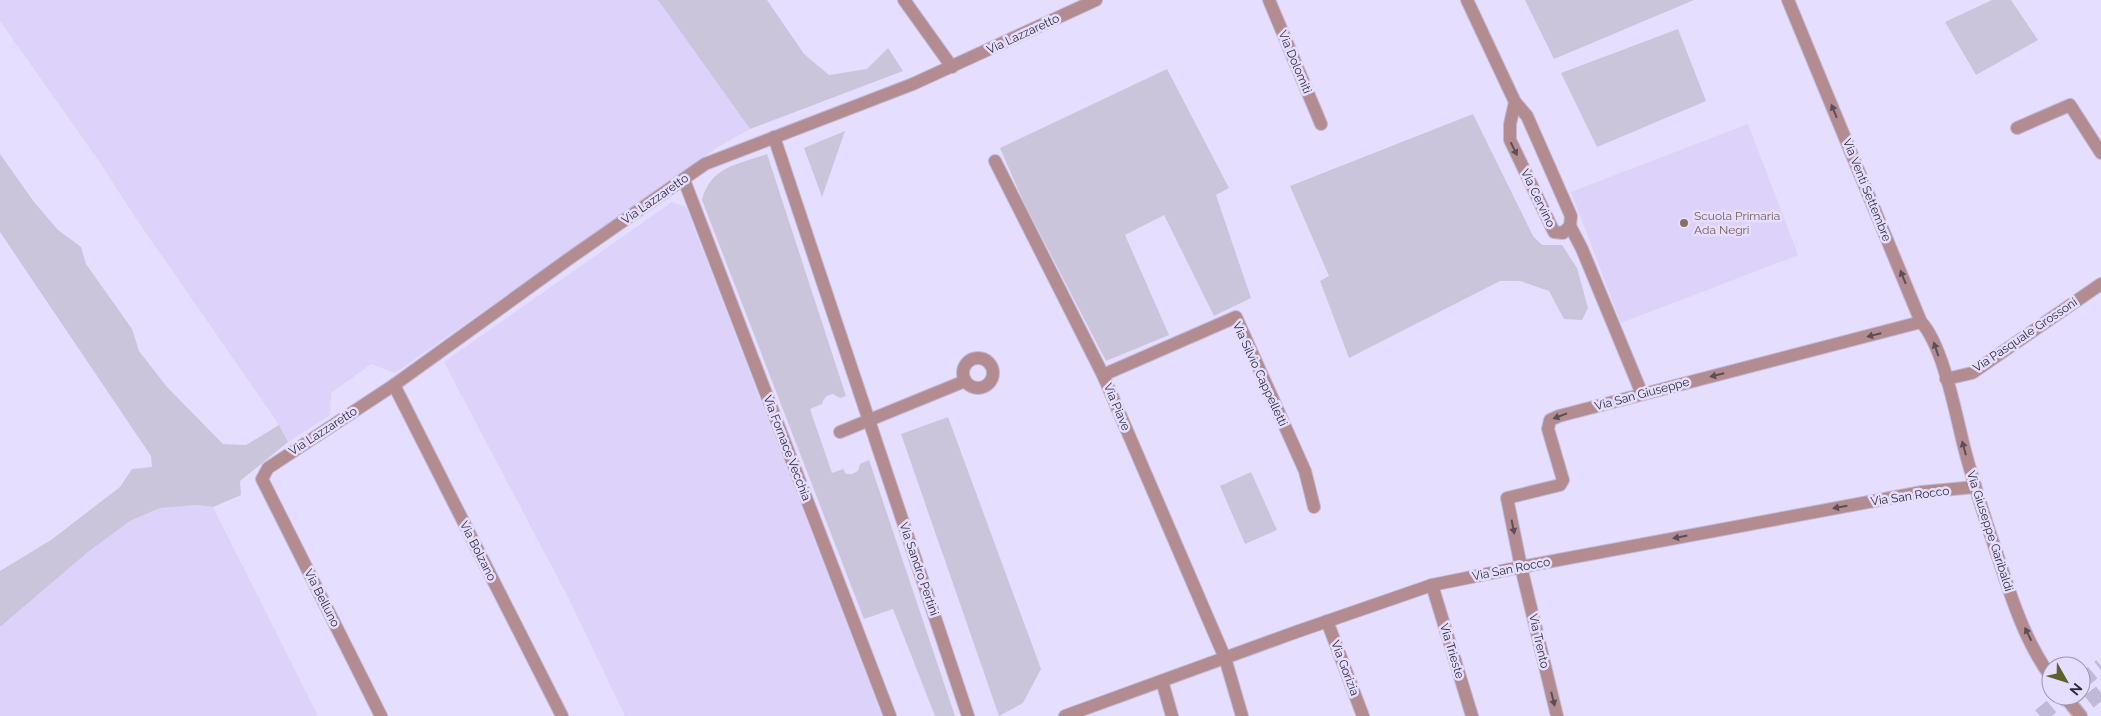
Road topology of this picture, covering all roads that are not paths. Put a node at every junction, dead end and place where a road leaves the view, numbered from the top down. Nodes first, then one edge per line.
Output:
1 (904, 0) edge
2 (1096, 0) edge
3 (1269, 0) edge
4 (1467, 0) edge
5 (1788, 0) edge
6 (952, 67) junction
7 (1515, 102) junction
8 (1321, 124) dead end
9 (2017, 128) dead end
10 (774, 137) junction
11 (2101, 153) edge
12 (995, 162) dead end
13 (684, 180) junction
14 (1570, 226) junction
15 (2101, 284) edge
16 (1921, 322) junction
17 (1103, 376) junction
18 (1946, 379) junction
19 (964, 381) dead end
20 (394, 385) junction
21 (1642, 394) junction
22 (870, 422) junction
23 (840, 432) dead end
24 (262, 479) joint
25 (1975, 487) junction
26 (1314, 507) dead end
27 (1521, 567) junction
28 (1432, 585) junction
29 (1327, 621) junction
30 (1225, 658) junction
31 (2041, 662) edge
32 (1162, 681) junction
33 (2072, 706) edge
34 (381, 716) edge
35 (562, 716) edge
36 (890, 716) edge
37 (968, 716) edge
38 (1065, 716) edge
39 (1172, 716) edge
40 (1242, 716) edge
41 (1363, 716) edge
42 (1472, 716) edge
43 (1557, 716) edge
44 (2081, 716) edge

1 - 6 street
2 - 6 street, Via Lazzaretto
3 - 8 street, Via Dolomiti
4 - 7 street, Via Cervino
16 -> 5 street, Via Venti Settembre
6 - 10 street, Via Lazzaretto
7 - 14 street, Via Cervino
7 -> 14 street, Via Cervino
9 - 11 street
10 - 13 street, Via Lazzaretto
10 - 22 street, Via Sandro Pertini
12 - 17 street, Via Piave
13 - 20 street, Via Lazzaretto
13 - 36 street, Via Fornace Vecchia
14 - 21 street
15 - 18 street, Via Pasquale Grossoni
18 -> 16 street, Via Venti Settembre
16 -> 21 street, Via San Giuseppe
17 - 26 street, Via Silvio Cappelletti
17 - 30 street, Via Piave
25 -> 18 street, Via Giuseppe Garibaldi
19 - 22 street
20 - 24 street, Via Lazzaretto
20 - 35 street, Via Bolzano
21 -> 27 street, Via San Giuseppe
22 - 23 street
22 - 37 street, Via Sandro Pertini
24 - 34 street, Via Belluno
25 -> 27 street, Via San Rocco
31 -> 25 street, Via Giuseppe Garibaldi
27 - 28 street, Via San Rocco
27 -> 43 street, Via Trento
28 - 29 street, Via San Rocco
28 - 42 street, Via Trieste
29 - 30 street, Via San Rocco
29 - 41 street, Via Gorizia
30 - 32 street, Via San Rocco
30 - 40 street, Via Piave
32 - 38 street, Via San Rocco
32 - 39 street
33 - 44 street

